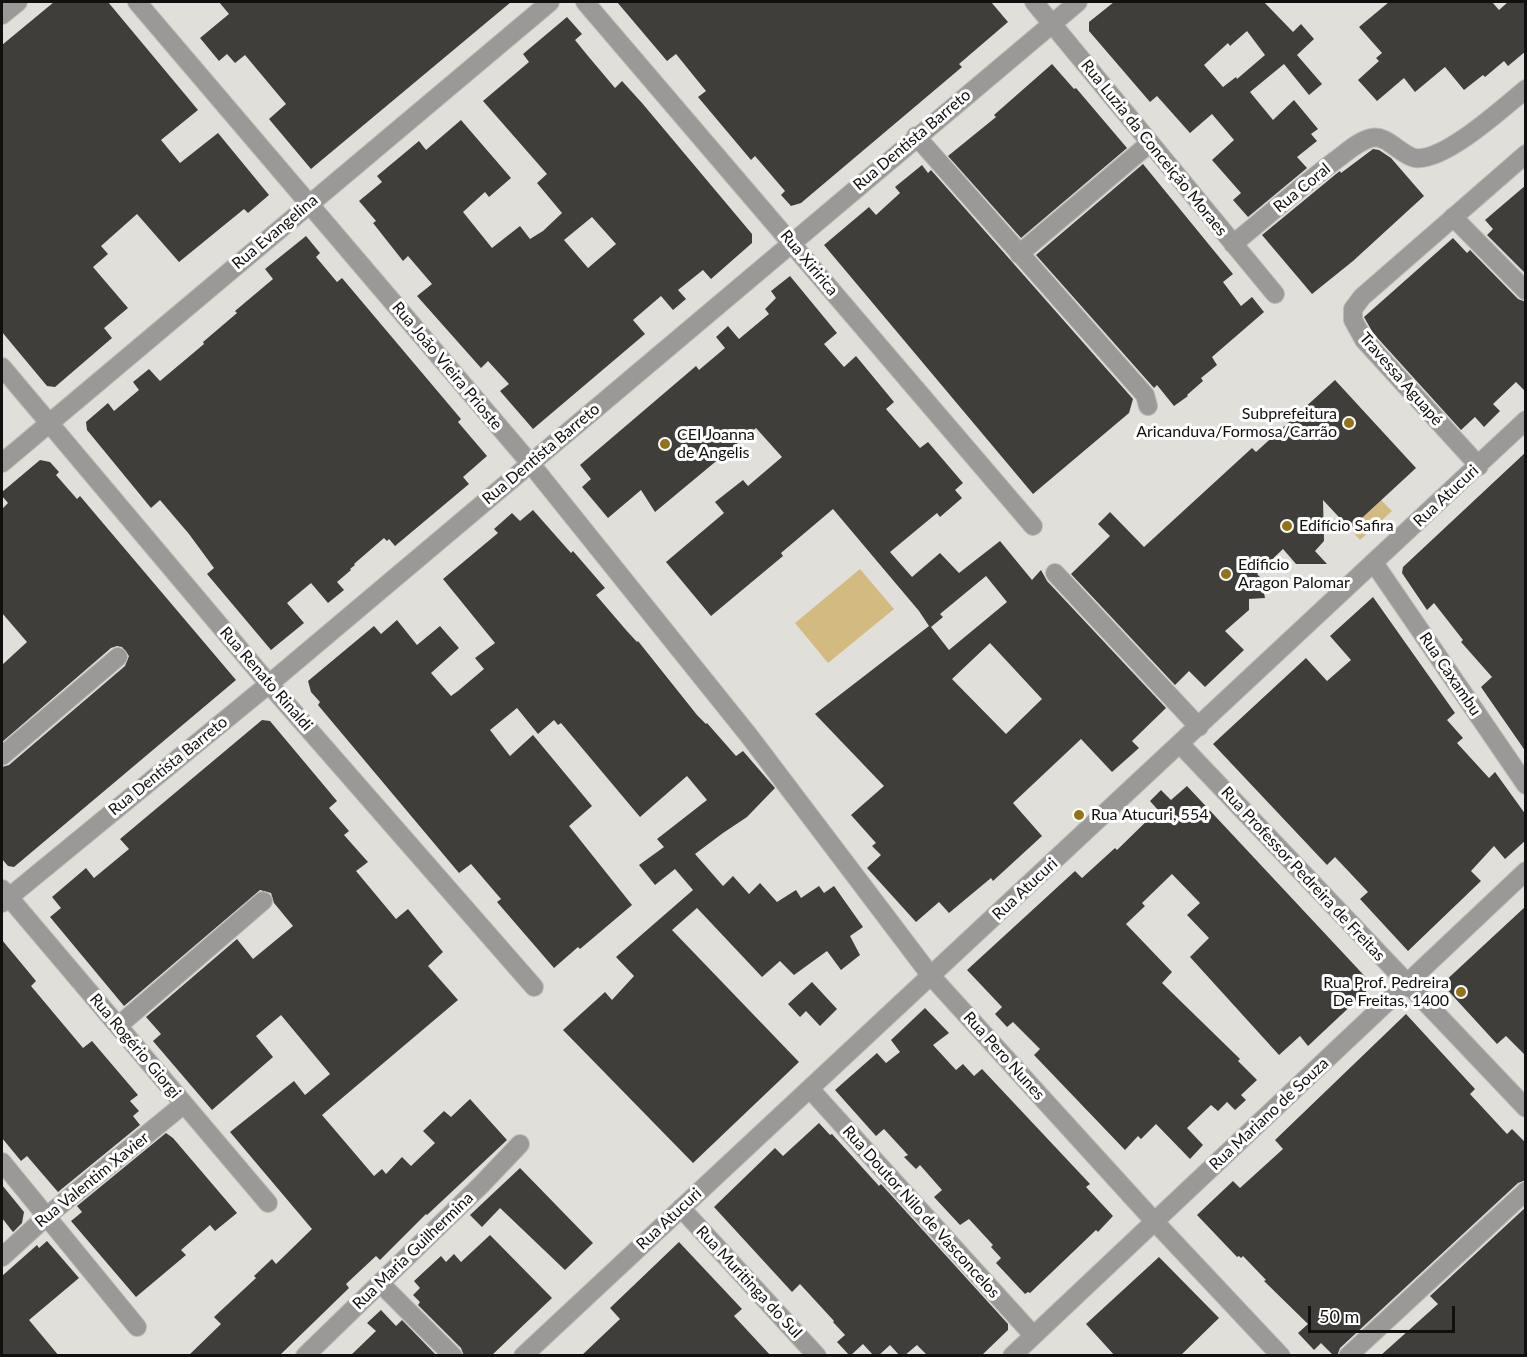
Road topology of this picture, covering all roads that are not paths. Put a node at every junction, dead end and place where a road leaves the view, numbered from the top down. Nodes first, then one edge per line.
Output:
1 (18, 2) edge
2 (137, 2) edge
3 (550, 2) edge
4 (585, 2) edge
5 (1034, 2) edge
6 (1078, 2) edge
7 (2, 15) edge
8 (1052, 23) junction
9 (1526, 89) edge
10 (916, 136) junction
11 (1150, 143) junction
12 (1526, 154) edge
13 (309, 204) junction
14 (1453, 217) junction
15 (791, 242) junction
16 (1233, 244) junction
17 (1019, 254) junction
18 (1526, 291) edge
19 (1275, 294) dead end
20 (2, 367) edge
21 (1148, 406) dead end
22 (1526, 420) edge
23 (49, 423) junction
24 (2, 463) edge
25 (530, 463) junction
26 (1479, 466) junction
27 (1033, 526) dead end
28 (1374, 563) junction
29 (1055, 573) dead end
30 (118, 657) dead end
31 (269, 684) junction
32 (1199, 727) junction
33 (750, 737) joint
34 (1180, 744) junction
35 (2, 756) edge
36 (1526, 784) edge
37 (1526, 871) edge
38 (4, 896) edge
39 (263, 901) dead end
40 (932, 976) junction
41 (1407, 984) junction
42 (534, 987) dead end
43 (118, 1026) junction
44 (810, 1089) junction
45 (184, 1104) junction
46 (1526, 1108) edge
47 (520, 1144) dead end
48 (2, 1162) edge
49 (1526, 1191) edge
50 (268, 1203) dead end
51 (681, 1208) junction
52 (47, 1216) junction
53 (1155, 1222) junction
54 (2, 1257) edge
55 (380, 1283) junction
56 (137, 1327) dead end
57 (1033, 1335) junction
58 (305, 1356) edge
59 (453, 1356) edge
60 (523, 1356) edge
61 (817, 1356) edge
62 (1012, 1356) edge
63 (1281, 1356) edge
64 (1348, 1356) edge

1 - 7 street
2 - 13 street, Rua João Vieira Prioste
3 - 13 street, Rua Evangelina
4 - 15 street, Rua Xiririca
5 - 8 street, Rua Luzia da Conceição Moraes
6 - 8 street, Rua Dentista Barreto
8 - 10 street, Rua Dentista Barreto
8 - 11 street, Rua Luzia da Conceição Moraes
9 - 16 street, Rua Coral
10 - 15 street, Rua Dentista Barreto
10 - 17 street
11 - 16 street, Rua Luzia da Conceição Moraes
11 - 17 street
12 - 14 street
13 - 23 street, Rua Evangelina
13 - 25 street, Rua João Vieira Prioste
14 - 18 street
14 - 26 street, Travessa Aguapé
15 - 25 street, Rua Dentista Barreto
15 - 27 street, Rua Xiririca
16 - 19 street, Rua Luzia da Conceição Moraes
17 - 21 street
20 - 23 street, Rua Renato Rinaldi
22 - 26 street, Rua Atucuri
23 - 24 street, Rua Evangelina
23 - 31 street, Rua Renato Rinaldi
25 - 31 street, Rua Dentista Barreto
25 - 33 street, Rua João Vieira Prioste
26 - 28 street, Rua Atucuri
28 - 32 street, Rua Atucuri
28 - 36 street, Rua Caxambu
29 - 32 street
30 - 35 street
31 - 38 street, Rua Dentista Barreto
31 - 42 street, Rua Renato Rinaldi
32 - 34 street, Rua Atucuri
33 - 40 street, Rua Pero Nunes
34 - 40 street, Rua Atucuri
34 - 41 street, Rua Professor Pedreira de Freitas
37 - 41 street, Rua Mariano de Souza
38 - 43 street, Rua Rogério Giorgi
39 - 43 street
40 - 44 street, Rua Atucuri
40 - 53 street, Rua Pero Nunes
41 - 46 street, Rua Professor Pedreira de Freitas
41 - 53 street, Rua Mariano de Souza
43 - 45 street, Rua Rogério Giorgi
44 - 51 street, Rua Atucuri
44 - 57 street, Rua Doutor Nilo de Vasconcelos
45 - 50 street, Rua Rogério Giorgi
45 - 52 street, Rua Valentim Xavier
47 - 55 street, Rua Maria Guilhermina
48 - 52 street
49 - 64 street
51 - 60 street, Rua Atucuri
51 - 61 street, Rua Muritinga do Sul
52 - 54 street, Rua Valentim Xavier
52 - 56 street
53 - 57 street, Rua Mariano de Souza
53 - 63 street, Rua Pero Nunes
55 - 58 street, Rua Maria Guilhermina
55 - 59 street
57 - 62 street, Rua Mariano de Souza

